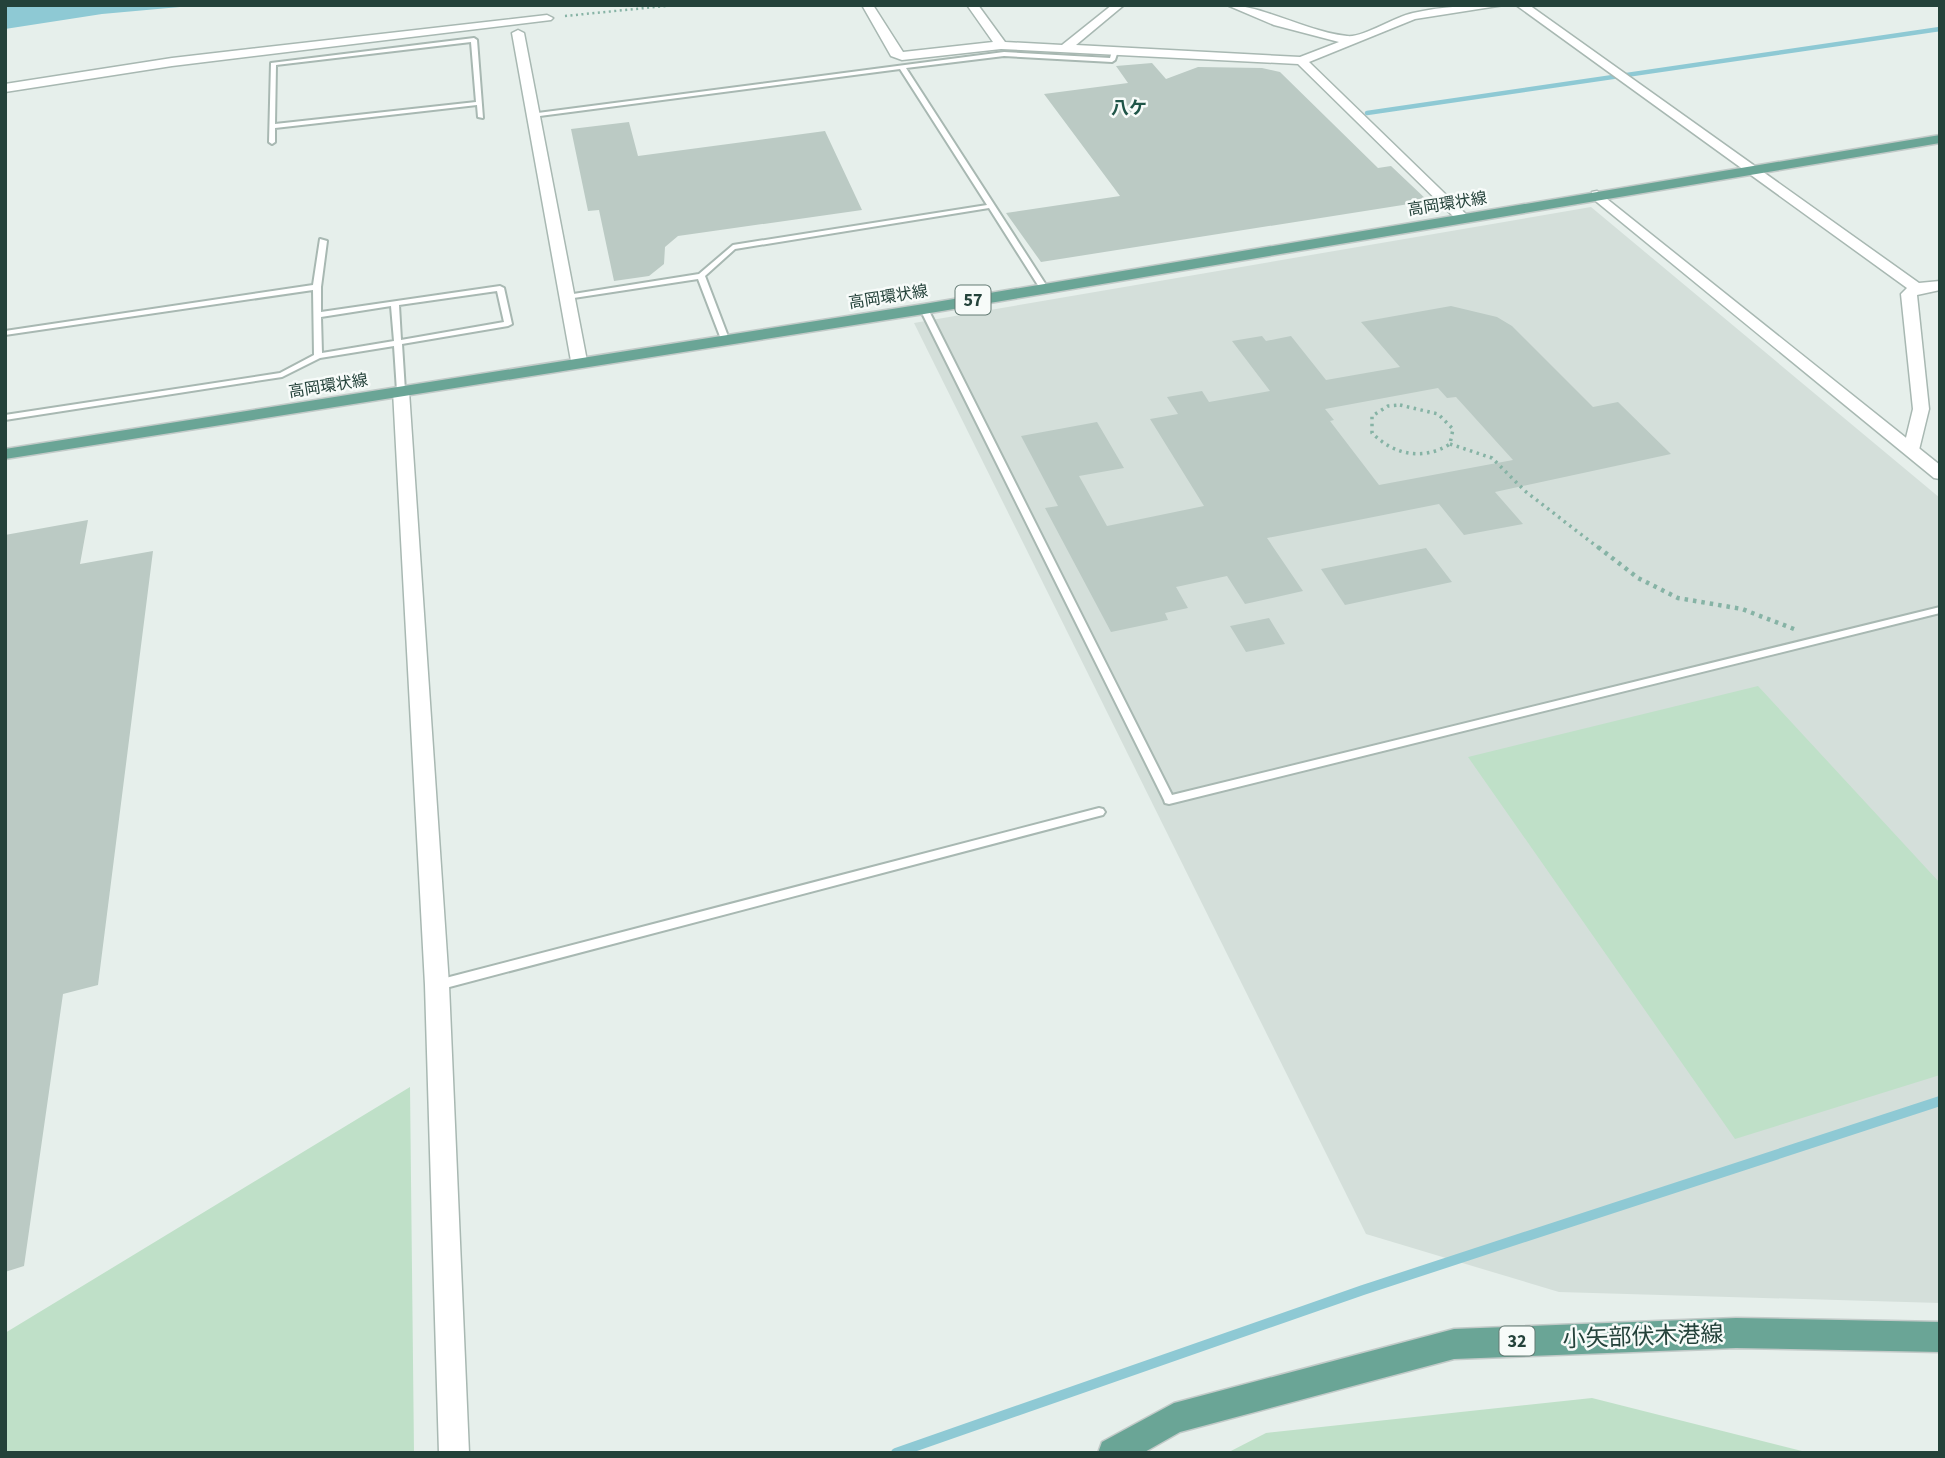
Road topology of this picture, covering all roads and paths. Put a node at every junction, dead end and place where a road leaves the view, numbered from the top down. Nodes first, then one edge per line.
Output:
1 (676, 5) edge
2 (867, 5) edge
3 (972, 5) edge
4 (1119, 5) edge
5 (1232, 5) edge
6 (1499, 5) edge
7 (1521, 5) edge
8 (547, 18) joint
9 (518, 33) dead end
10 (1351, 41) junction
11 (1001, 45) junction
12 (1065, 48) junction
13 (1115, 51) junction
14 (1301, 61) junction
15 (902, 67) junction
16 (5, 88) edge
17 (480, 103) junction
18 (532, 115) junction
19 (481, 117) dead end
20 (272, 127) junction
21 (1940, 139) edge
22 (272, 142) dead end
23 (1754, 171) junction
24 (1597, 195) junction
25 (991, 206) junction
26 (1463, 218) junction
27 (323, 241) dead end
28 (701, 276) junction
29 (1940, 285) edge
30 (317, 287) junction
31 (1044, 288) junction
32 (1916, 288) junction
33 (567, 297) junction
34 (395, 303) junction
35 (924, 309) junction
36 (317, 315) junction
37 (5, 333) edge
38 (725, 339) junction
39 (398, 342) junction
40 (318, 356) junction
41 (579, 361) junction
42 (401, 391) junction
43 (1920, 406) junction
44 (1940, 411) edge
45 (5, 418) edge
46 (1450, 444) junction
47 (1912, 450) junction
48 (5, 454) edge
49 (1940, 474) edge
50 (1940, 610) edge
51 (1813, 641) junction
52 (1099, 812) dead end
53 (437, 985) junction
54 (1940, 1337) edge
55 (454, 1453) edge
56 (1113, 1453) edge

1 - 8 path
2 - 11 street
3 - 11 street
4 - 12 street
5 - 10 street
6 - 10 street
7 - 23 street
8 - 16 street
9 - 18 street
10 - 14 street
11 - 12 street
12 - 13 street
13 - 14 street
13 - 15 lane
14 - 26 street
15 - 18 lane
15 - 25 lane
17 - 19 lane
17 - 20 lane
17 - 20 lane
18 - 33 street
20 - 22 lane
21 - 23 main road, 高岡環状線 / 57
23 - 24 main road, 高岡環状線 / 57
23 - 32 street
24 - 26 main road, 高岡環状線 / 57
24 - 47 street
25 - 28 lane
25 - 31 lane
26 - 31 main road, 高岡環状線 / 57
27 - 30 lane
28 - 33 lane
28 - 38 lane
29 - 32 street
30 - 36 lane
30 - 37 lane
31 - 35 main road, 高岡環状線 / 57
32 - 43 street
33 - 41 street
34 - 36 lane
34 - 39 lane
34 - 39 lane
35 - 38 main road, 高岡環状線 / 57
35 - 51 lane
36 - 40 lane
38 - 41 main road, 高岡環状線 / 57
39 - 40 lane
39 - 42 lane
40 - 45 lane
41 - 42 main road, 高岡環状線 / 57
42 - 48 main road, 高岡環状線 / 57
42 - 53 street
43 - 44 street
43 - 47 street
46 - 46 path
46 - 51 path
47 - 49 street
50 - 51 lane
52 - 53 lane
53 - 55 street
54 - 56 main road, 小矢部伏木港線 / 32

